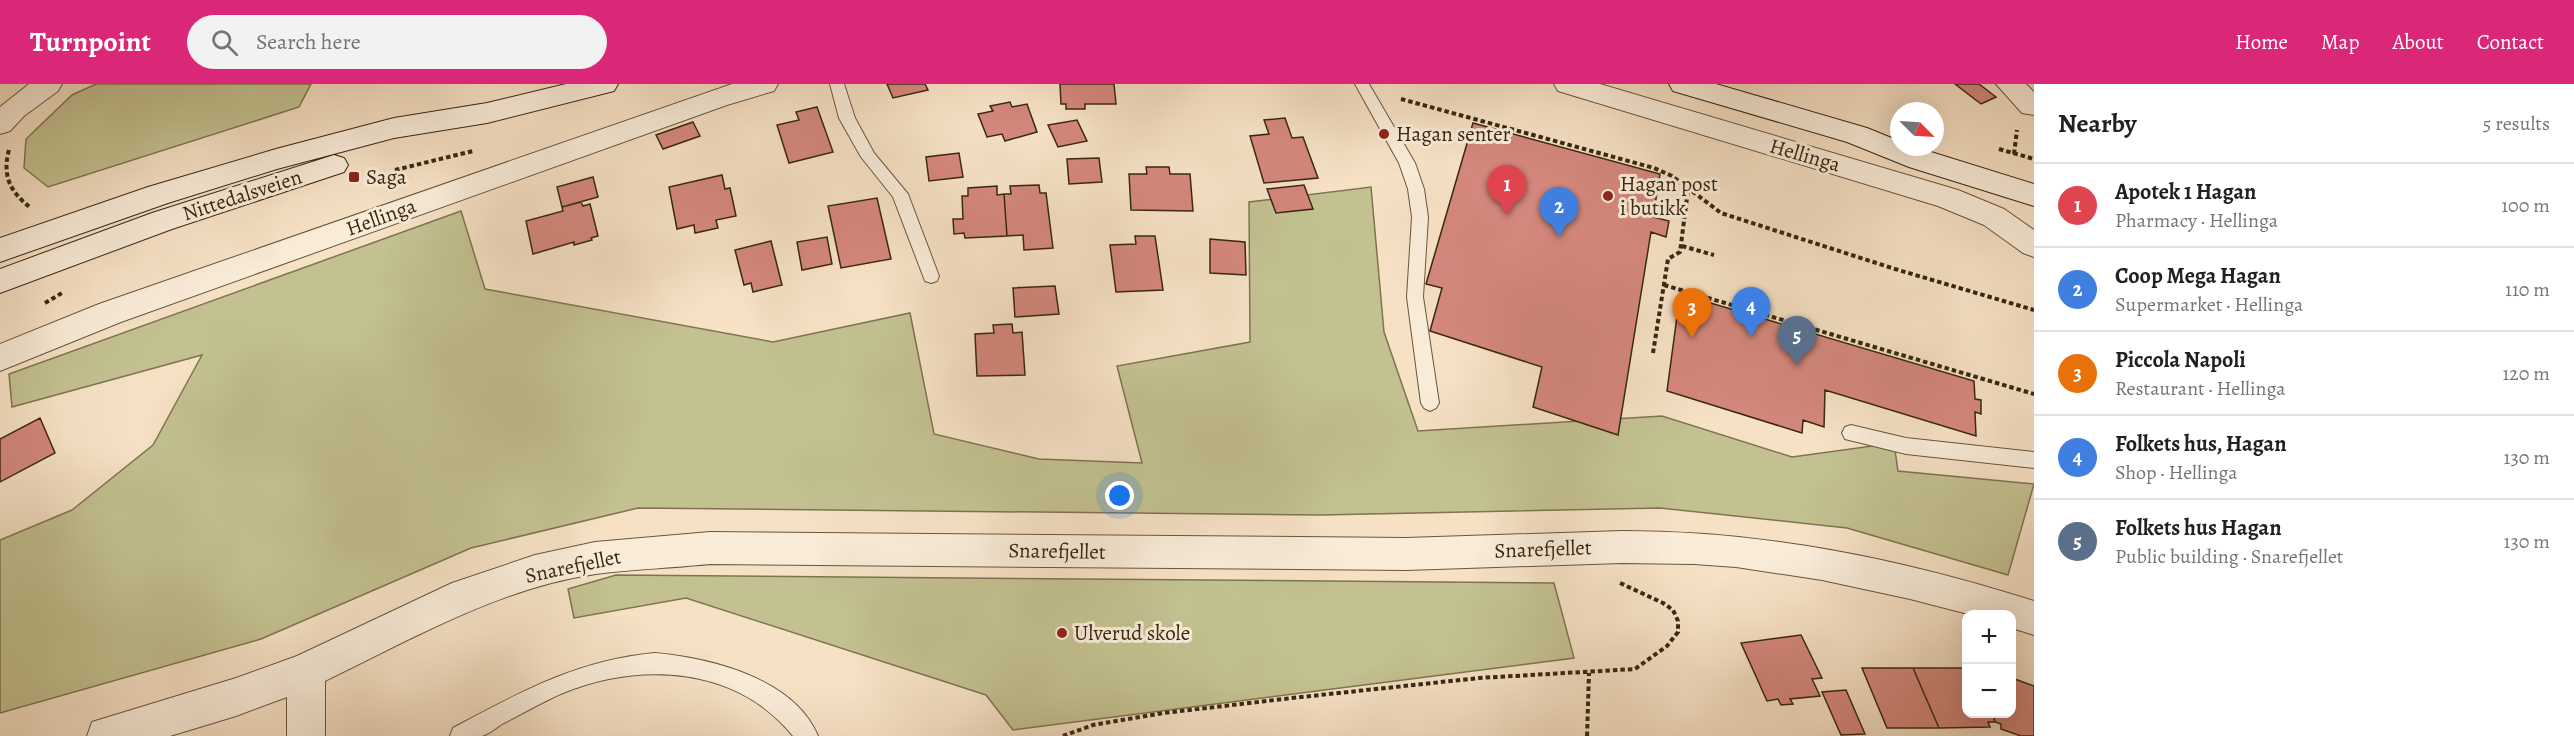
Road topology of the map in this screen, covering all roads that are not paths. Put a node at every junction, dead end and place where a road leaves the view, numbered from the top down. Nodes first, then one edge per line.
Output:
1 (48, 84) edge
2 (604, 84) edge
3 (764, 84) edge
4 (837, 84) edge
5 (1568, 84) edge
6 (1683, 84) edge
7 (2010, 84) edge
8 (1363, 87) edge
9 (2032, 106) dead end
10 (487, 113) junction
11 (0, 124) edge
12 (1857, 135) junction
13 (1890, 140) edge
14 (1944, 151) edge
15 (2034, 174) edge
16 (2034, 195) edge
17 (2034, 245) edge
18 (0, 250) edge
19 (931, 276) dead end
20 (0, 280) edge
21 (0, 358) edge
22 (1430, 403) dead end
23 (1851, 433) dead end
24 (2034, 460) edge
25 (2034, 618) edge
26 (306, 671) junction
27 (106, 736) edge
28 (306, 736) edge
29 (461, 736) edge
30 (807, 736) edge

1 - 11 street
2 - 10 street, Nittedalsveien
3 - 21 street, Hellinga
4 - 19 lane
5 - 17 street, Hellinga
6 - 12 street
7 - 9 street
8 - 22 lane
10 - 18 street, Nittedalsveien
10 - 20 street, Nittedalsveien
12 - 13 street
12 - 16 street
14 - 15 street
23 - 24 lane
25 - 26 street, Snarefjellet
26 - 27 street, Snarefjellet
26 - 28 street
29 - 30 lane

